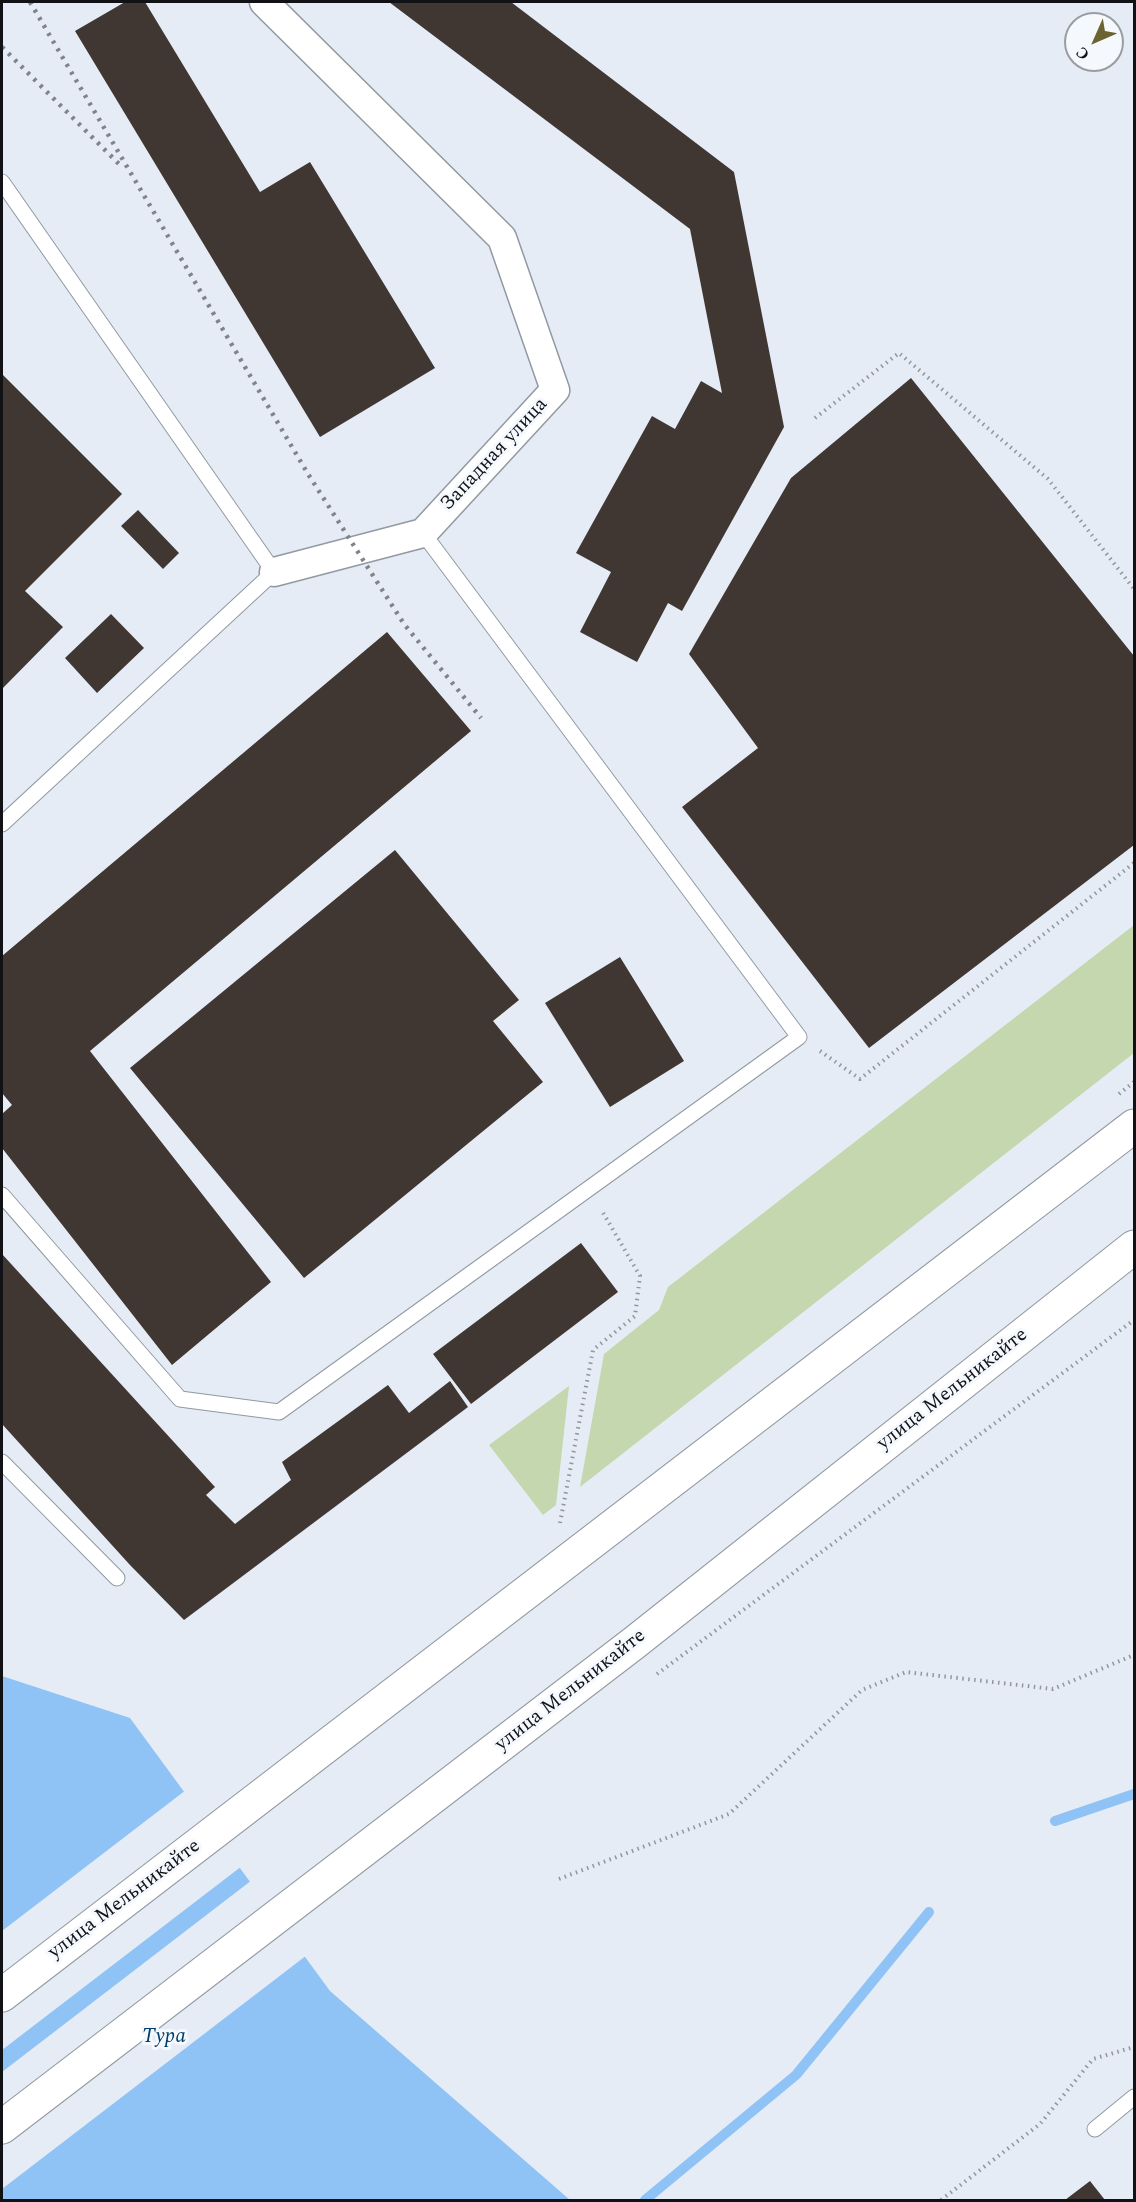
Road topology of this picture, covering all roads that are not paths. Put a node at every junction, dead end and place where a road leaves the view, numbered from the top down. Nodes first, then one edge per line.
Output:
1 (264, 2) edge
2 (2, 183) edge
3 (423, 533) junction
4 (274, 572) junction
5 (2, 824) edge
6 (1134, 1126) edge
7 (2, 1195) edge
8 (1134, 1247) edge
9 (2, 1461) edge
10 (117, 1578) dead end
11 (2, 1995) edge
12 (1134, 2097) edge
13 (2, 2127) edge
14 (1095, 2129) dead end

1 - 3 street, Западная улица
2 - 4 lane
3 - 4 street
3 - 7 lane
4 - 5 lane
6 - 11 main road, улица Мельникайте
8 - 13 main road, улица Мельникайте
9 - 10 lane
12 - 14 lane

